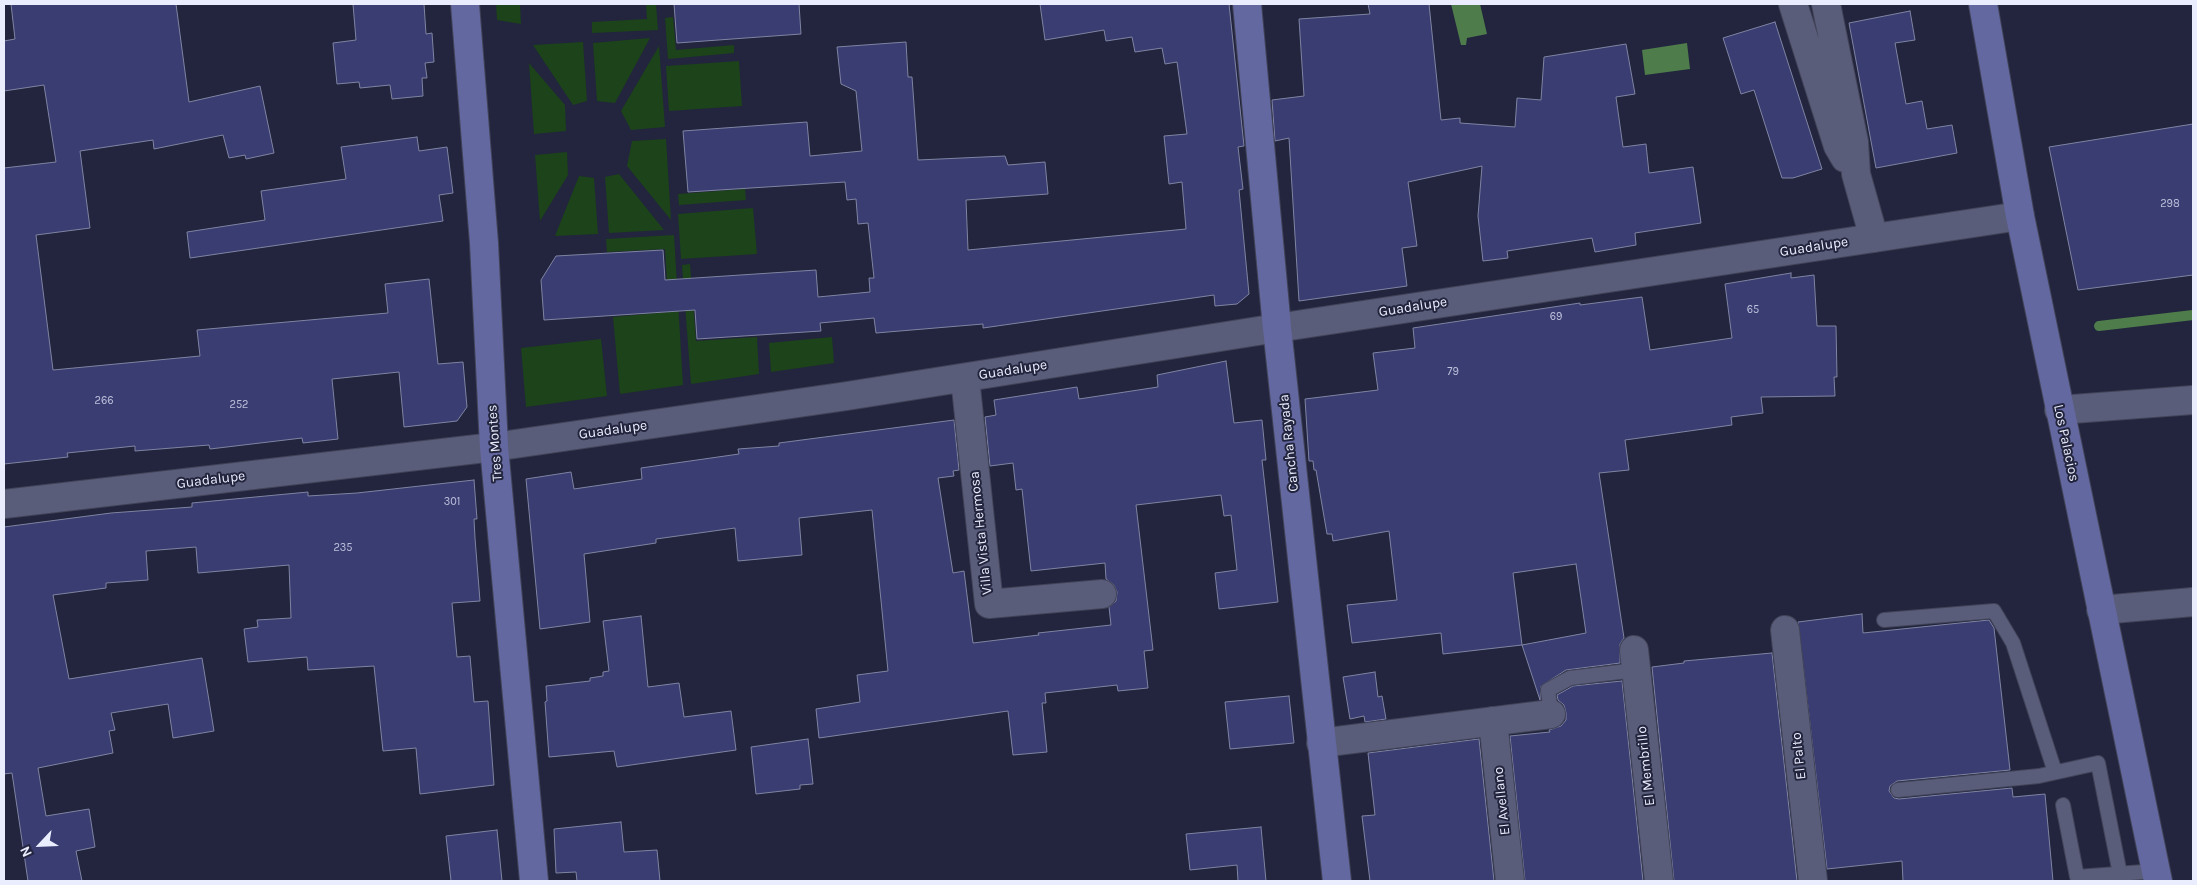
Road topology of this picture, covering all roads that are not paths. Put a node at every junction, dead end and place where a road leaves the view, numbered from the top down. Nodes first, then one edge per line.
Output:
1 (465, 4) edge
2 (1247, 4) edge
3 (1793, 4) edge
4 (1826, 4) edge
5 (1984, 4) edge
6 (1856, 174) junction
7 (2020, 216) junction
8 (1874, 238) junction
9 (1277, 328) junction
10 (965, 378) junction
11 (2193, 400) edge
12 (2059, 410) junction
13 (494, 447) junction
14 (4, 504) edge
15 (1102, 594) dead end
16 (2193, 602) edge
17 (2101, 610) junction
18 (1884, 620) dead end
19 (1785, 630) dead end
20 (1635, 660) joint
21 (1551, 714) joint
22 (1493, 721) junction
23 (1321, 743) junction
24 (2055, 772) junction
25 (1898, 790) dead end
26 (2063, 805) dead end
27 (2120, 874) junction
28 (2157, 876) edge
29 (534, 881) edge
30 (1336, 881) edge
31 (1510, 881) edge
32 (1659, 881) edge
33 (1812, 881) edge

1 - 13 main road, Tres Montes
2 - 9 main road, Cancha Rayada
3 - 6 street
4 - 6 street
5 - 7 main road, Los Palacios
6 - 8 street
7 - 8 street, Guadalupe
7 - 12 main road, Los Palacios
8 - 9 street, Guadalupe
9 - 10 street, Guadalupe
9 - 23 main road, Cancha Rayada
10 - 13 street, Guadalupe
10 - 15 street, Villa Vista Hermosa
11 - 12 street
12 - 17 main road, Los Palacios
13 - 14 street, Guadalupe
13 - 29 main road, Tres Montes
16 - 17 street
17 - 28 main road, Los Palacios
18 - 24 lane
19 - 33 street, El Palto
20 - 21 lane
20 - 32 street, El Membrillo
21 - 22 street
22 - 23 street
22 - 31 street, El Avellano
23 - 30 main road, Cancha Rayada
24 - 25 lane
24 - 27 lane
26 - 27 lane
27 - 28 lane

